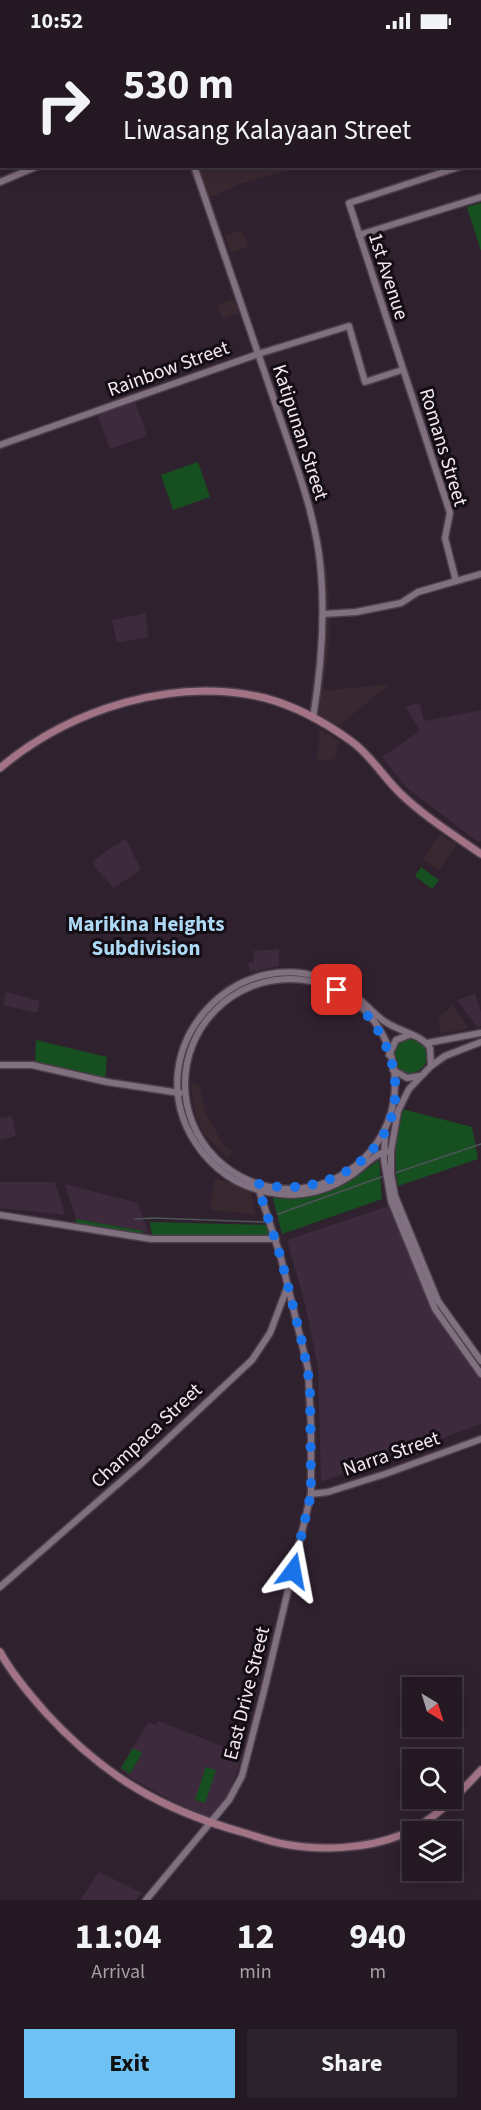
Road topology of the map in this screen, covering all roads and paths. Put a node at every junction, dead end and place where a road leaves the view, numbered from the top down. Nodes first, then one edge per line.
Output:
1 (33, 168) edge
2 (195, 168) edge
3 (456, 168) edge
4 (0, 182) edge
5 (481, 197) edge
6 (359, 235) junction
7 (258, 354) junction
8 (399, 358) joint
9 (402, 370) junction
10 (0, 445) edge
11 (481, 574) edge
12 (456, 581) junction
13 (323, 614) junction
14 (313, 718) junction
15 (0, 768) edge
16 (481, 854) edge
17 (481, 1033) edge
18 (410, 1035) junction
19 (481, 1042) edge
20 (427, 1043) junction
21 (389, 1055) junction
22 (0, 1065) edge
23 (431, 1066) junction
24 (393, 1070) junction
25 (421, 1075) junction
26 (181, 1093) junction
27 (386, 1130) junction
28 (375, 1145) junction
29 (387, 1149) junction
30 (388, 1175) junction
31 (259, 1187) junction
32 (0, 1215) edge
33 (276, 1239) junction
34 (288, 1287) junction
35 (481, 1361) edge
36 (481, 1374) edge
37 (481, 1438) edge
38 (311, 1494) junction
39 (0, 1587) edge
40 (0, 1652) edge
41 (481, 1770) edge
42 (211, 1824) junction
43 (146, 1900) edge

1 - 4 street
2 - 7 street, Katipunan Street
3 - 6 street, 1st Avenue
5 - 6 street
6 - 8 street, 1st Avenue
7 - 9 street, Rainbow Street
7 - 10 street, Rainbow Street
7 - 13 street, Katipunan Street
8 - 9 street, Romans Street
9 - 12 street, Romans Street
11 - 12 street
12 - 13 street
13 - 14 street, Katipunan Street
14 - 15 main road
14 - 16 main road
17 - 20 street
18 - 20 street
18 - 21 street
18 - 26 street
19 - 23 street
20 - 23 street
21 - 24 street
21 - 26 street
22 - 26 street
23 - 25 street
24 - 25 street
24 - 27 street
25 - 29 street
26 - 31 street
27 - 28 street
27 - 29 street
28 - 29 street
28 - 31 street
29 - 30 street
29 - 31 street
30 - 35 street
30 - 36 street
31 - 33 street, East Drive Street
32 - 33 street
33 - 34 street, East Drive Street
34 - 38 street, East Drive Street
34 - 39 street, Champaca Street
37 - 38 street, Narra Street
38 - 42 street, East Drive Street
40 - 42 main road
41 - 42 main road
42 - 43 street, East Drive Street

